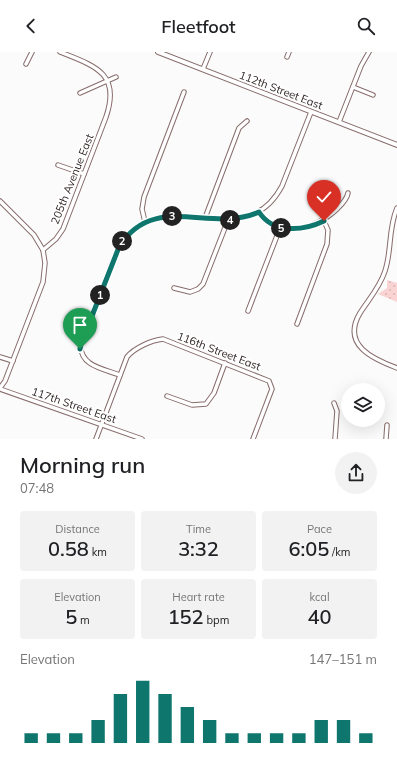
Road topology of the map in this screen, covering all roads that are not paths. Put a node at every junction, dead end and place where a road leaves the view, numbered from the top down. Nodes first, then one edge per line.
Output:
1 (32, 52) edge
2 (60, 52) edge
3 (158, 52) edge
4 (210, 52) edge
5 (289, 52) edge
6 (369, 52) edge
7 (288, 57) dead end
8 (26, 64) dead end
9 (203, 69) junction
10 (116, 77) dead end
11 (108, 81) junction
12 (353, 87) junction
13 (184, 92) dead end
14 (80, 93) dead end
15 (373, 95) dead end
16 (311, 112) junction
17 (247, 121) dead end
18 (339, 122) junction
19 (397, 145) edge
20 (58, 165) dead end
21 (84, 174) junction
22 (348, 193) dead end
23 (0, 201) edge
24 (397, 208) edge
25 (259, 212) junction
26 (205, 218) junction
27 (228, 220) junction
28 (324, 221) junction
29 (145, 222) junction
30 (280, 228) junction
31 (42, 250) junction
32 (174, 288) dead end
33 (248, 311) dead end
34 (297, 324) dead end
35 (0, 356) edge
36 (13, 361) junction
37 (225, 363) junction
38 (397, 368) edge
39 (120, 375) junction
40 (0, 389) edge
41 (167, 396) dead end
42 (334, 403) dead end
43 (101, 424) junction
44 (387, 425) dead end
45 (96, 439) edge
46 (142, 439) edge
47 (253, 439) edge
48 (335, 439) edge
49 (386, 439) edge

1 - 8 street
2 - 11 street
3 - 9 street, 112th Street East
4 - 9 street
5 - 7 street
6 - 12 street
9 - 16 street, 112th Street East
10 - 11 street
11 - 14 street
11 - 21 street, 205th Avenue East
12 - 15 street
12 - 18 street
13 - 29 street
16 - 18 street, 112th Street East
16 - 25 street
17 - 26 street
18 - 19 street, 112th Street East
20 - 21 street
21 - 31 street, 205th Avenue East
22 - 28 street
23 - 31 street
24 - 38 street
25 - 27 street
25 - 30 street
26 - 27 street
26 - 29 street
27 - 32 street
28 - 30 street
28 - 34 street
29 - 39 street
30 - 33 street
31 - 36 street
35 - 36 street
36 - 40 street
37 - 39 street, 116th Street East
37 - 41 street
37 - 47 street, 116th Street East
39 - 43 street
40 - 43 street, 117th Street East
42 - 48 street
43 - 45 street
43 - 46 street, 117th Street East
44 - 49 street

